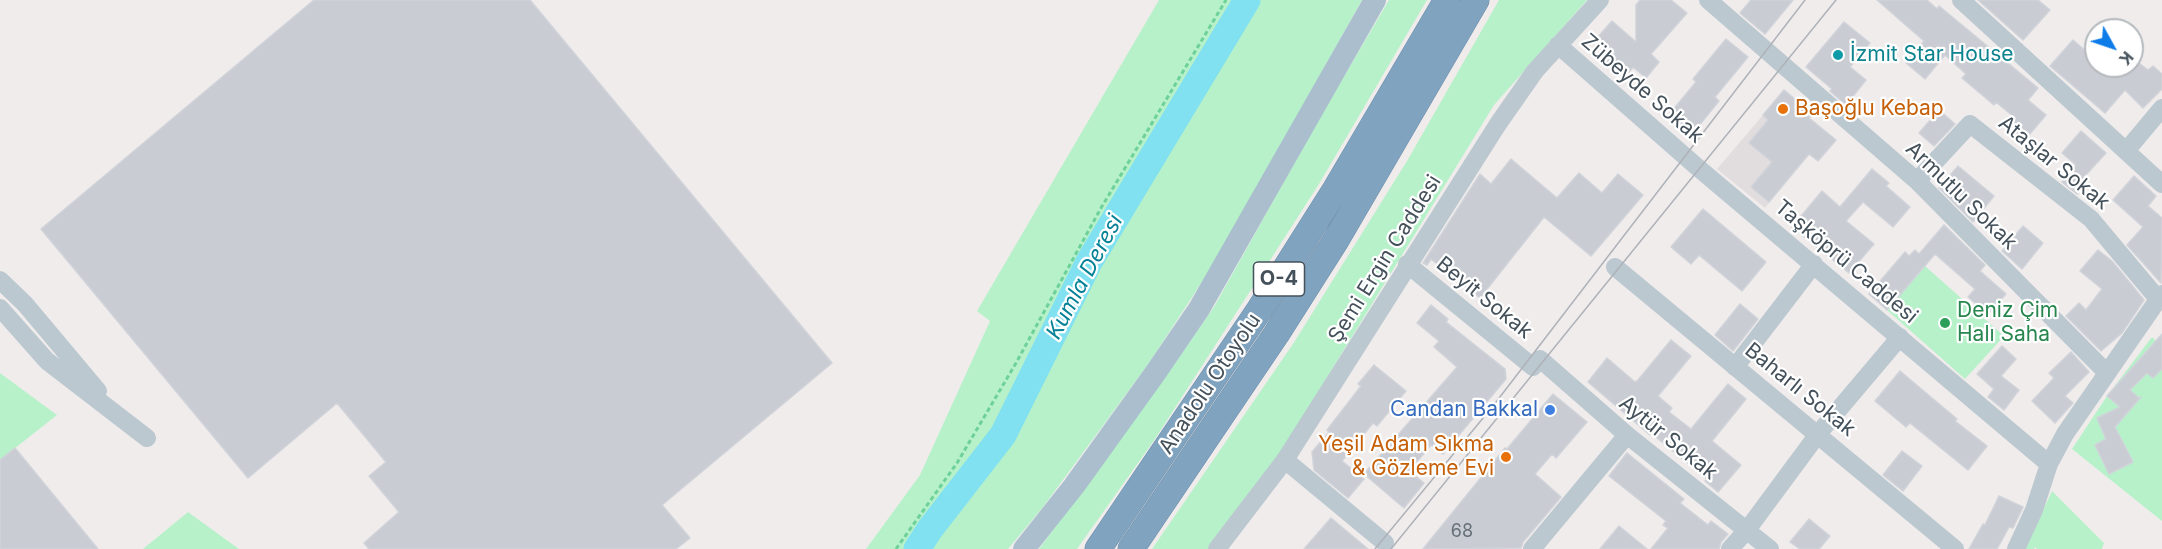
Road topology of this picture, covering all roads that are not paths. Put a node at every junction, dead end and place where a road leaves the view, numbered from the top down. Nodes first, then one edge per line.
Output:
1 (1375, 0) edge
2 (1447, 0) edge
3 (1476, 0) edge
4 (1600, 0) edge
5 (1708, 0) edge
6 (1961, 0) edge
7 (1558, 45) junction
8 (2162, 108) edge
9 (2126, 151) junction
10 (1696, 166) joint
11 (1917, 181) junction
12 (2162, 184) edge
13 (1407, 264) junction
14 (1814, 264) junction
15 (1615, 267) dead end
16 (0, 280) edge
17 (2159, 302) edge
18 (0, 308) edge
19 (1900, 337) junction
20 (1536, 363) joint
21 (1735, 367) junction
22 (2106, 372) junction
23 (122, 419) junction
24 (1818, 434) junction
25 (1627, 435) junction
26 (147, 438) dead end
27 (1285, 460) junction
28 (2049, 464) junction
29 (1747, 530) junction
30 (1384, 543) dead end
31 (1024, 549) edge
32 (1098, 549) edge
33 (1131, 549) edge
34 (1217, 549) edge
35 (1532, 549) edge
36 (1730, 549) edge
37 (1770, 549) edge
38 (1955, 549) edge
39 (2016, 549) edge

1 - 31 main road
2 - 32 highway, Anadolu Otoyolu / O-4
3 - 33 highway, Anadolu Otoyolu / O-4
4 - 7 street, Şemi Ergin Caddesi
5 - 11 street, Armutlu Sokak
6 - 9 street
7 - 10 street, Zübeyde Sokak
7 - 13 street, Şemi Ergin Caddesi
8 - 9 street
9 - 12 street
10 - 14 street, Taşköprü Caddesi
11 - 17 street, Ataşlar Sokak
11 - 22 street, Armutlu Sokak
13 - 20 street, Beyit Sokak
13 - 27 street, Şemi Ergin Caddesi
14 - 19 street, Taşköprü Caddesi
14 - 21 street
15 - 21 street, Baharlı Sokak
16 - 23 street
17 - 22 street
18 - 23 street
19 - 24 street
19 - 28 street, Taşköprü Caddesi
20 - 25 street, Aytür Sokak
21 - 24 street, Baharlı Sokak
22 - 28 street
23 - 26 street
24 - 29 street
24 - 38 street, Baharlı Sokak
25 - 29 street, Aytür Sokak
25 - 35 street
27 - 30 street
27 - 34 street, Şemi Ergin Caddesi
28 - 39 street
29 - 36 street
29 - 37 street, Aytür Sokak

